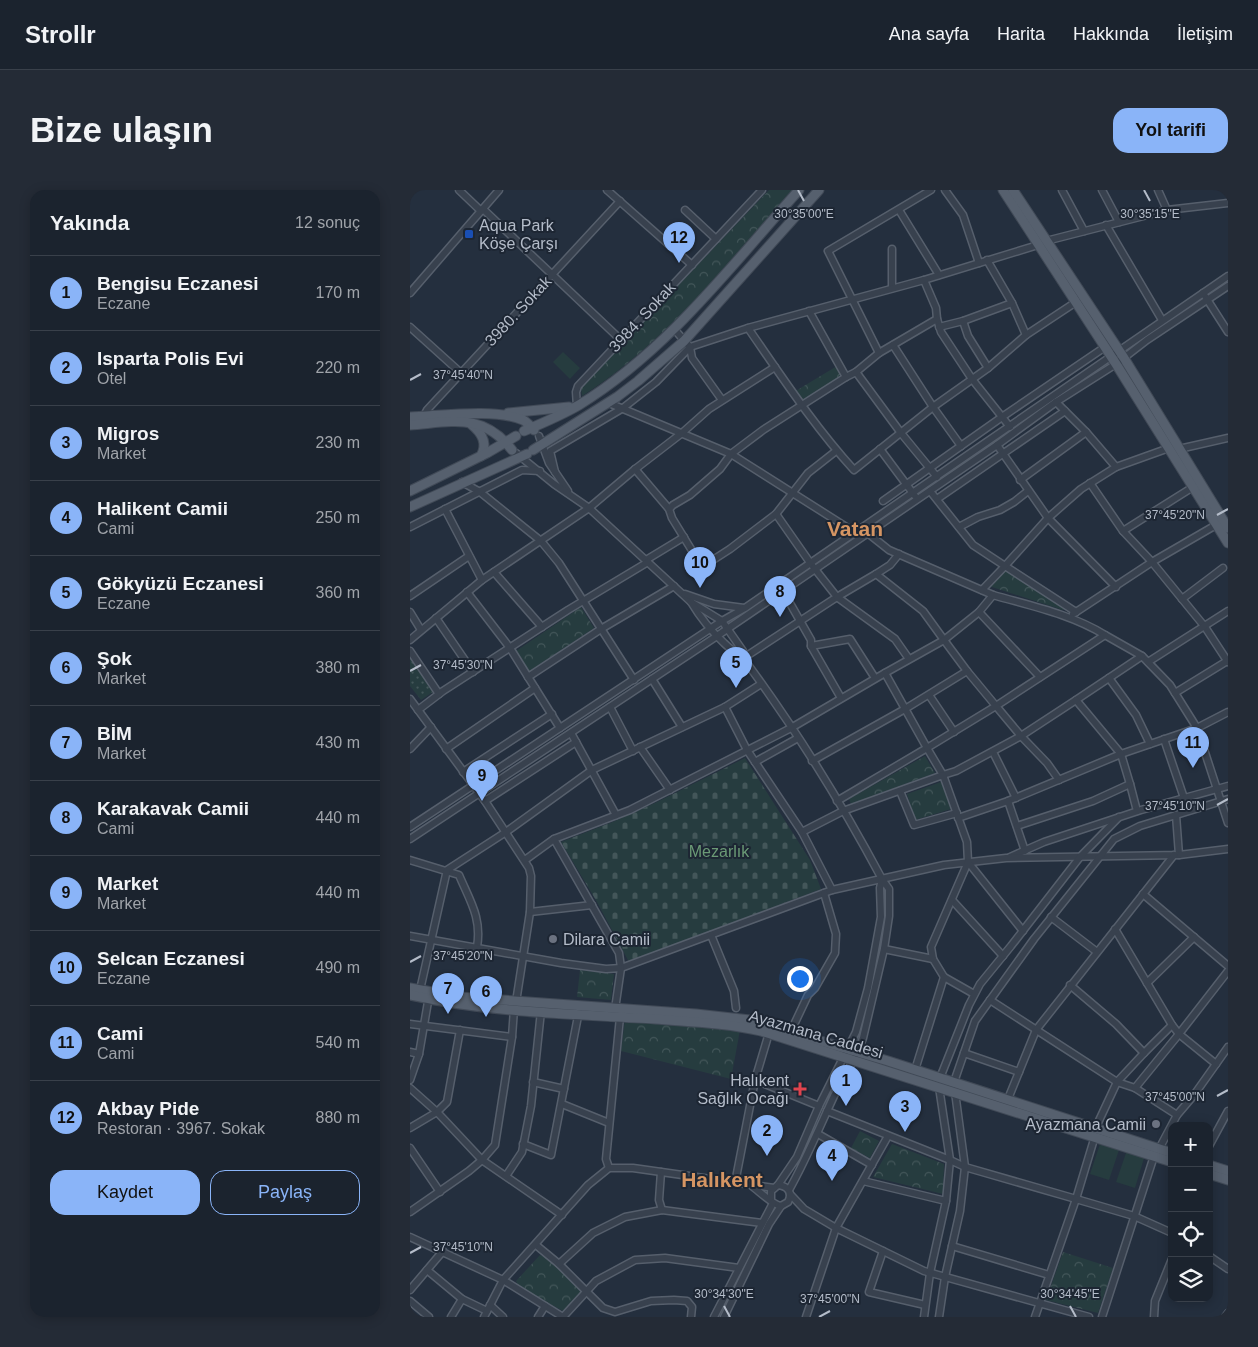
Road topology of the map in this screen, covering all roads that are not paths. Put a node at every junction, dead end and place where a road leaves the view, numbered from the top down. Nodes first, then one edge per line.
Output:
1 (459, 190) edge
2 (499, 190) edge
3 (607, 190) edge
4 (762, 190) edge
5 (799, 190) edge
6 (818, 190) edge
7 (931, 190) edge
8 (945, 190) edge
9 (1003, 190) edge
10 (1012, 190) edge
11 (1062, 190) edge
12 (1102, 190) edge
13 (1158, 190) edge
14 (620, 201) junction
15 (1228, 203) edge
16 (482, 210) junction
17 (684, 210) dead end
18 (899, 210) junction
19 (1167, 210) junction
20 (1119, 222) junction
21 (1106, 225) junction
22 (1084, 231) junction
23 (716, 240) junction
24 (1042, 243) junction
25 (892, 249) dead end
26 (987, 260) junction
27 (979, 263) junction
28 (692, 264) junction
29 (552, 274) junction
30 (939, 275) junction
31 (1228, 276) edge
32 (924, 280) junction
33 (1228, 286) edge
34 (892, 288) junction
35 (410, 293) edge
36 (1203, 293) junction
37 (851, 299) junction
38 (1208, 301) junction
39 (1012, 302) junction
40 (1076, 302) junction
41 (809, 311) junction
42 (937, 320) junction
43 (1162, 320) junction
44 (963, 321) junction
45 (410, 327) edge
46 (939, 327) junction
47 (748, 328) junction
48 (674, 329) junction
49 (1228, 332) edge
50 (1026, 335) junction
51 (621, 340) junction
52 (687, 344) junction
53 (893, 345) junction
54 (1105, 347) junction
55 (878, 353) junction
56 (1121, 354) junction
57 (1114, 360) junction
58 (775, 367) junction
59 (988, 368) junction
60 (856, 372) junction
61 (461, 373) junction
62 (846, 376) junction
63 (972, 379) junction
64 (722, 400) junction
65 (1056, 402) junction
66 (609, 403) junction
67 (801, 405) junction
68 (577, 406) junction
69 (623, 408) junction
70 (933, 408) junction
71 (1065, 411) junction
72 (488, 414) junction
73 (1002, 417) junction
74 (410, 418) edge
75 (422, 420) junction
76 (468, 422) junction
77 (410, 425) edge
78 (1010, 427) junction
79 (901, 432) junction
80 (1086, 432) junction
81 (682, 433) junction
82 (531, 435) junction
83 (1228, 438) edge
84 (997, 445) junction
85 (961, 446) junction
86 (1168, 448) junction
87 (880, 450) junction
88 (1180, 450) junction
89 (519, 451) junction
90 (836, 451) junction
91 (732, 454) junction
92 (1003, 454) junction
93 (481, 456) junction
94 (1116, 467) junction
95 (930, 468) junction
96 (635, 469) junction
97 (540, 471) junction
98 (555, 472) junction
99 (937, 477) junction
100 (1020, 480) junction
101 (462, 482) junction
102 (906, 484) junction
103 (1090, 484) junction
104 (1193, 487) junction
105 (410, 491) edge
106 (930, 491) junction
107 (1028, 491) junction
108 (480, 492) junction
109 (792, 492) junction
110 (570, 494) junction
111 (915, 497) junction
112 (937, 499) junction
113 (883, 500) dead end
114 (410, 507) edge
115 (590, 508) junction
116 (445, 509) junction
117 (669, 509) junction
118 (776, 514) junction
119 (1048, 518) junction
120 (1216, 525) junction
121 (410, 527) edge
122 (959, 527) junction
123 (1228, 528) edge
124 (1123, 531) junction
125 (862, 533) junction
126 (684, 537) junction
127 (541, 541) junction
128 (1228, 543) edge
129 (899, 554) junction
130 (469, 556) junction
131 (647, 561) junction
132 (1152, 562) junction
133 (1005, 566) junction
134 (813, 567) junction
135 (1223, 568) dead end
136 (494, 572) junction
137 (876, 574) junction
138 (482, 580) junction
139 (674, 586) junction
140 (1116, 587) junction
141 (982, 590) junction
142 (783, 591) junction
143 (467, 592) junction
144 (681, 593) junction
145 (993, 595) junction
146 (410, 596) edge
147 (837, 597) junction
148 (1182, 599) junction
149 (583, 601) junction
150 (691, 602) junction
151 (745, 608) junction
152 (1228, 611) edge
153 (410, 612) edge
154 (979, 612) junction
155 (1076, 612) junction
156 (1068, 617) junction
157 (436, 618) junction
158 (722, 621) junction
159 (801, 622) junction
160 (542, 627) junction
161 (1205, 627) junction
162 (728, 628) junction
163 (601, 629) junction
164 (421, 630) junction
165 (711, 630) junction
166 (1105, 635) junction
167 (717, 636) junction
168 (410, 640) edge
169 (944, 640) junction
170 (811, 646) junction
171 (510, 648) junction
172 (410, 651) edge
173 (1142, 656) junction
174 (909, 659) junction
175 (746, 660) junction
176 (1148, 662) junction
177 (1228, 662) edge
178 (968, 671) junction
179 (473, 672) junction
180 (885, 673) junction
181 (528, 677) junction
182 (1040, 677) junction
183 (875, 678) junction
184 (1109, 678) junction
185 (652, 679) junction
186 (634, 680) junction
187 (761, 684) junction
188 (535, 688) junction
189 (1175, 693) junction
190 (439, 694) junction
191 (929, 695) junction
192 (841, 698) junction
193 (410, 699) edge
194 (1076, 700) junction
195 (996, 706) junction
196 (610, 707) junction
197 (725, 707) junction
198 (905, 709) junction
199 (418, 710) junction
200 (1228, 712) edge
201 (552, 714) junction
202 (431, 727) junction
203 (682, 727) junction
204 (560, 728) junction
205 (791, 728) junction
206 (1197, 728) junction
207 (954, 732) junction
208 (571, 733) junction
209 (1021, 736) junction
210 (798, 738) junction
211 (1164, 739) junction
212 (576, 742) junction
213 (1150, 744) junction
214 (640, 747) junction
215 (410, 748) edge
216 (927, 748) junction
217 (446, 749) junction
218 (747, 750) junction
219 (633, 751) junction
220 (993, 752) junction
221 (1121, 754) junction
222 (812, 761) junction
223 (755, 762) junction
224 (592, 770) junction
225 (463, 772) junction
226 (943, 775) junction
227 (1059, 780) junction
228 (1130, 784) junction
229 (473, 786) junction
230 (1228, 786) edge
231 (1217, 789) junction
232 (670, 790) junction
233 (900, 791) junction
234 (478, 792) junction
235 (1016, 798) junction
236 (1184, 798) junction
237 (1225, 800) edge
238 (485, 801) junction
239 (837, 801) junction
240 (1008, 802) junction
241 (843, 811) junction
242 (1136, 811) junction
243 (616, 815) junction
244 (958, 815) junction
245 (1176, 815) junction
246 (1119, 817) junction
247 (1228, 823) edge
248 (1016, 826) junction
249 (410, 827) edge
250 (506, 832) junction
251 (802, 832) junction
252 (410, 838) edge
253 (554, 839) junction
254 (1228, 849) edge
255 (1025, 850) junction
256 (1176, 855) junction
257 (1099, 856) junction
258 (1080, 857) junction
259 (1006, 858) junction
260 (410, 860) edge
261 (524, 860) junction
262 (968, 862) junction
263 (447, 870) junction
264 (882, 879) junction
265 (832, 890) junction
266 (824, 893) junction
267 (1143, 894) junction
268 (952, 900) junction
269 (592, 905) junction
270 (530, 912) junction
271 (1051, 917) junction
272 (1115, 930) junction
273 (1023, 931) junction
274 (711, 935) junction
275 (410, 936) edge
276 (1194, 937) junction
277 (430, 940) junction
278 (476, 947) junction
279 (884, 949) junction
280 (1098, 952) junction
281 (522, 956) junction
282 (1003, 956) junction
283 (932, 960) junction
284 (1228, 966) edge
285 (621, 968) junction
286 (1228, 971) edge
287 (944, 977) junction
288 (1147, 983) junction
289 (1070, 985) junction
290 (410, 988) edge
291 (974, 994) junction
292 (421, 995) edge
293 (990, 1000) junction
294 (515, 1006) junction
295 (736, 1008) dead end
296 (579, 1010) junction
297 (541, 1011) junction
298 (617, 1013) junction
299 (630, 1014) junction
300 (410, 1024) edge
301 (1172, 1025) junction
302 (424, 1026) junction
303 (460, 1030) junction
304 (1036, 1030) junction
305 (791, 1031) junction
306 (768, 1033) junction
307 (1179, 1034) junction
308 (512, 1037) junction
309 (1228, 1047) edge
310 (410, 1052) edge
311 (846, 1052) junction
312 (964, 1053) junction
313 (1144, 1053) junction
314 (419, 1054) junction
315 (856, 1056) junction
316 (1216, 1064) junction
317 (915, 1070) junction
318 (1020, 1072) junction
319 (410, 1080) edge
320 (755, 1080) junction
321 (533, 1082) junction
322 (939, 1082) junction
323 (954, 1082) junction
324 (1117, 1082) junction
325 (410, 1088) edge
326 (1135, 1088) junction
327 (564, 1089) junction
328 (955, 1092) junction
329 (1008, 1099) junction
330 (562, 1104) junction
331 (819, 1106) junction
332 (827, 1110) junction
333 (437, 1112) junction
334 (1178, 1115) junction
335 (1227, 1115) edge
336 (609, 1123) junction
337 (410, 1128) edge
338 (1096, 1132) junction
339 (818, 1134) junction
340 (888, 1136) junction
341 (1213, 1139) edge
342 (523, 1144) junction
343 (410, 1148) edge
344 (1157, 1152) junction
345 (1168, 1156) edge
346 (482, 1160) junction
347 (950, 1160) junction
348 (872, 1165) junction
349 (1213, 1166) edge
350 (608, 1168) junction
351 (965, 1168) junction
352 (661, 1172) junction
353 (1228, 1172) edge
354 (1213, 1175) edge
355 (506, 1176) junction
356 (1228, 1180) edge
357 (863, 1181) junction
358 (735, 1183) junction
359 (751, 1186) junction
360 (776, 1186) junction
361 (440, 1192) junction
362 (790, 1192) junction
363 (1076, 1199) junction
364 (772, 1201) junction
365 (946, 1201) junction
366 (783, 1205) junction
367 (804, 1209) junction
368 (662, 1210) junction
369 (410, 1212) edge
370 (562, 1215) junction
371 (1134, 1216) junction
372 (762, 1223) junction
373 (836, 1228) junction
374 (1168, 1231) edge
375 (410, 1237) edge
376 (536, 1245) junction
377 (952, 1246) junction
378 (443, 1251) junction
379 (883, 1251) junction
380 (1210, 1257) edge
381 (559, 1264) junction
382 (739, 1268) junction
383 (1168, 1269) edge
384 (1228, 1269) edge
385 (427, 1270) junction
386 (930, 1273) junction
387 (1049, 1275) junction
388 (945, 1277) junction
389 (503, 1280) junction
390 (410, 1290) edge
391 (587, 1290) junction
392 (462, 1299) junction
393 (410, 1302) edge
394 (1039, 1303) junction
395 (925, 1305) junction
396 (545, 1306) junction
397 (487, 1311) edge
398 (1228, 1313) edge
399 (429, 1317) edge
400 (452, 1317) edge
401 (503, 1317) edge
402 (538, 1317) edge
403 (563, 1317) edge
404 (691, 1317) edge
405 (714, 1317) edge
406 (724, 1317) edge
407 (806, 1317) edge
408 (924, 1317) edge
409 (939, 1317) edge
410 (1035, 1317) edge
411 (1089, 1317) edge
412 (1102, 1317) edge
413 (1154, 1317) edge
414 (1225, 1317) edge

1 - 16 street
2 - 16 street
3 - 14 street
4 - 23 street, 3984. Sokak
5 - 48 main road
6 - 52 main road
7 - 18 street
8 - 27 street
9 - 24 main road
10 - 24 main road
11 - 22 street
12 - 20 street
13 - 19 street
14 - 28 street
14 - 29 street, 3980. Sokak
15 - 19 street
16 - 29 street
16 - 35 street
17 - 23 street
18 - 30 street
18 - 37 street
19 - 20 street
20 - 21 street
21 - 22 street
21 - 43 street
22 - 24 street
23 - 28 street, 3984. Sokak
24 - 26 street
24 - 40 main road
24 - 56 main road
25 - 34 street
26 - 27 street
26 - 39 street
27 - 30 street
28 - 51 street, 3984. Sokak
29 - 51 street
29 - 61 street, 3980. Sokak
30 - 32 street
31 - 36 street
32 - 34 street
32 - 42 street
33 - 38 street
34 - 37 street
36 - 38 street
36 - 43 street
37 - 41 street
37 - 55 street
38 - 49 street
38 - 56 street
39 - 44 street
39 - 50 street
40 - 50 street
40 - 54 main road
41 - 47 street
41 - 62 street
42 - 46 street
42 - 53 street
43 - 56 street
44 - 46 street
44 - 59 street
45 - 61 street
46 - 63 street
47 - 52 street
47 - 58 street
48 - 52 street
48 - 68 main road
50 - 59 street
51 - 68 street, 3984. Sokak
52 - 64 street
52 - 66 main road
52 - 69 street
53 - 55 street
53 - 70 street
54 - 57 main road
54 - 73 street
55 - 60 street
56 - 57 street
56 - 88 main road
57 - 65 street
57 - 78 street
57 - 86 main road
58 - 64 street
58 - 67 street
59 - 63 street
60 - 62 street
60 - 79 street
61 - 75 street, 3980. Sokak
62 - 67 street
63 - 70 street
63 - 73 street
64 - 81 street
65 - 71 street
65 - 84 street
66 - 69 street
66 - 82 main road
67 - 90 street
67 - 91 street
68 - 72 main road
68 - 82 main road
69 - 81 street
69 - 98 street
70 - 79 street
70 - 85 street
71 - 80 street
71 - 92 street
72 - 75 main road
72 - 82 main road
73 - 78 street
73 - 85 street
74 - 75 main road
75 - 76 main road
75 - 77 main road
76 - 89 main road
76 - 93 main road
78 - 99 street
79 - 87 street
79 - 95 street
80 - 94 street
80 - 100 street
81 - 91 street
81 - 96 street
82 - 89 main road
82 - 89 main road
82 - 98 street
83 - 88 street
84 - 92 street
84 - 106 street
85 - 95 street
86 - 94 street
86 - 104 main road
87 - 90 street
87 - 102 street
88 - 123 main road
89 - 93 main road
89 - 97 street
89 - 101 main road
90 - 109 street
91 - 109 street
91 - 117 street
92 - 100 street
92 - 112 street
93 - 105 main road
94 - 103 street
95 - 99 street
95 - 102 street
96 - 115 street
96 - 117 street
97 - 108 street
97 - 110 street
98 - 110 street
99 - 111 street
100 - 107 street
101 - 108 street
101 - 114 main road
102 - 111 street
102 - 113 street
103 - 119 street
103 - 124 street
104 - 120 main road
104 - 124 street
106 - 111 street
106 - 112 street
107 - 119 street
107 - 122 street
108 - 116 street
108 - 127 street
109 - 118 street
109 - 125 street
110 - 115 street
111 - 125 street
112 - 122 street
115 - 127 street
115 - 131 street
116 - 121 street
116 - 130 street
117 - 126 street
118 - 126 street
118 - 134 street
119 - 133 street
119 - 140 street
120 - 128 main road
120 - 132 street
122 - 133 street
124 - 132 street
125 - 129 street
125 - 134 street
126 - 131 street
127 - 136 street
127 - 149 street
129 - 137 street
129 - 141 street
130 - 138 street
130 - 146 street
131 - 139 street
131 - 149 street
132 - 140 street
132 - 148 street
133 - 141 street
133 - 155 street
134 - 142 street
134 - 147 street
134 - 151 street
135 - 148 street
136 - 138 street
136 - 160 street
137 - 147 street
137 - 169 street
138 - 143 street
139 - 144 street
139 - 163 street
140 - 155 street
141 - 145 street
142 - 159 street
142 - 162 street
143 - 157 street
143 - 171 street
144 - 150 street
144 - 151 street
145 - 154 street
145 - 156 street
147 - 159 street
147 - 174 street
148 - 161 street
149 - 160 street
149 - 163 street
150 - 158 street
150 - 165 street
151 - 158 street
152 - 161 street
153 - 164 street
154 - 169 street
154 - 182 street
155 - 156 street
156 - 166 street
157 - 164 street
157 - 179 street
158 - 162 street
158 - 165 street
159 - 170 street
159 - 175 street
160 - 171 street
161 - 176 street
161 - 177 street
162 - 167 street
162 - 175 street
163 - 181 street
163 - 186 street
164 - 168 street
165 - 167 street
165 - 186 street
166 - 173 street
166 - 182 street
167 - 175 street
167 - 185 street
169 - 174 street
169 - 178 street
170 - 183 street
170 - 192 street
171 - 179 street
171 - 181 street
172 - 190 street
173 - 176 street
173 - 184 street
174 - 180 street
175 - 187 street
176 - 189 street
177 - 189 street
178 - 191 street
178 - 195 street
179 - 190 street
180 - 183 street
180 - 198 street
181 - 188 street
182 - 195 street
183 - 192 street
184 - 194 street
184 - 213 street
185 - 196 street
185 - 203 street
186 - 204 street
187 - 197 street
187 - 205 street
188 - 201 street
188 - 217 street
189 - 206 street
190 - 199 street
191 - 198 street
191 - 207 street
192 - 205 street
193 - 199 street
194 - 209 street
194 - 221 street
195 - 207 street
195 - 209 street
196 - 208 street
196 - 219 street
197 - 203 street
197 - 218 street
198 - 216 street
198 - 222 street
199 - 202 street
200 - 206 street
201 - 204 street
201 - 225 street
202 - 215 street
202 - 217 street
203 - 214 street
204 - 229 street
205 - 210 street
205 - 218 street
206 - 211 street
206 - 231 street
207 - 216 street
208 - 212 street
208 - 234 street
209 - 220 street
209 - 227 street
210 - 222 street
210 - 223 street
211 - 213 street
211 - 236 street
212 - 224 street
212 - 238 street
213 - 221 street
214 - 219 street
214 - 232 street
216 - 226 street
216 - 239 street
217 - 225 street
218 - 223 street
218 - 232 street
219 - 224 street
220 - 226 street
220 - 235 street
221 - 227 street
221 - 228 street
222 - 239 street
223 - 251 street
224 - 243 street
224 - 250 street
225 - 229 street
226 - 233 street
226 - 244 street
227 - 235 street
228 - 242 street
228 - 248 street
229 - 234 street
229 - 249 street
230 - 231 street
231 - 236 street
231 - 237 street
232 - 243 street
233 - 241 street
233 - 244 street
234 - 238 street
234 - 252 street
235 - 240 street
236 - 242 street
237 - 245 street
237 - 247 street
238 - 250 street
239 - 241 street
240 - 244 street
240 - 248 street
241 - 251 street
241 - 264 street
242 - 246 street
243 - 253 street
244 - 262 street
245 - 256 street
245 - 257 street
246 - 255 street
246 - 258 street
248 - 255 street
250 - 261 street
250 - 263 street
251 - 265 street
253 - 261 street
253 - 269 street
254 - 256 street
255 - 259 street
256 - 257 street
256 - 267 street
257 - 258 street
257 - 271 street
258 - 259 street
258 - 273 street
259 - 262 street
260 - 263 street
261 - 270 street
262 - 264 street
262 - 268 street
262 - 273 street
263 - 277 street
263 - 278 street
264 - 265 street
264 - 279 street
264 - 311 street
265 - 266 street
266 - 274 street
266 - 305 street
267 - 272 street
267 - 276 street
268 - 282 street
268 - 283 street
269 - 270 street
269 - 285 street
270 - 281 street
271 - 280 street
271 - 293 street
272 - 280 street
272 - 288 street
273 - 282 street
274 - 285 street
274 - 295 street
275 - 277 street
276 - 284 street
276 - 288 street
277 - 278 street
277 - 292 street
278 - 281 street
279 - 283 street
279 - 315 street
280 - 289 street
281 - 285 street
281 - 294 street
282 - 291 street
283 - 287 street
285 - 298 street
286 - 307 street
287 - 291 street
287 - 317 street
288 - 301 street
289 - 304 street
289 - 313 street
290 - 292 main road, Ayazmana Caddesi
291 - 322 street
292 - 294 main road, Ayazmana Caddesi
292 - 302 street
293 - 304 street
293 - 312 street
294 - 296 main road, Ayazmana Caddesi
294 - 297 main road, Ayazmana Caddesi
294 - 308 street
296 - 297 main road, Ayazmana Caddesi
296 - 298 main road, Ayazmana Caddesi
296 - 327 street
297 - 321 street
298 - 299 main road, Ayazmana Caddesi
298 - 336 street
299 - 305 main road, Ayazmana Caddesi
299 - 306 main road, Ayazmana Caddesi
300 - 302 street
301 - 307 street
301 - 313 street
302 - 303 street
302 - 314 street
303 - 308 street
303 - 333 street
304 - 318 street
304 - 324 street
305 - 311 main road, Ayazmana Caddesi
306 - 311 main road, Ayazmana Caddesi
306 - 320 street
307 - 316 street
307 - 326 street
308 - 346 street
309 - 316 street
310 - 314 street
311 - 315 main road, Ayazmana Caddesi
311 - 331 street
312 - 318 street
312 - 323 street
313 - 324 street
314 - 319 street
315 - 317 main road, Ayazmana Caddesi
315 - 322 main road, Ayazmana Caddesi
315 - 332 street
316 - 334 street
317 - 322 main road, Ayazmana Caddesi
318 - 329 street
320 - 331 street
320 - 358 street
321 - 327 street
321 - 342 street
322 - 323 main road, Ayazmana Caddesi
322 - 328 main road, Ayazmana Caddesi
322 - 347 street
323 - 329 main road, Ayazmana Caddesi
324 - 326 street
324 - 338 street
325 - 333 street
326 - 334 street
327 - 330 street
328 - 338 main road, Ayazmana Caddesi
328 - 351 street
329 - 338 main road, Ayazmana Caddesi
330 - 336 street
330 - 342 street
331 - 360 street
332 - 339 street
332 - 340 street
333 - 337 street
333 - 346 street
334 - 344 street
335 - 341 street
336 - 350 street
338 - 344 main road, Ayazmana Caddesi
338 - 363 street
339 - 348 street
339 - 362 street
340 - 347 street
340 - 348 street
342 - 355 street
343 - 361 street
344 - 345 main road, Ayazmana Caddesi
344 - 371 street
346 - 355 street
346 - 361 street
347 - 351 street
347 - 365 street
348 - 357 street
349 - 353 main road
350 - 352 street
350 - 370 street
351 - 363 street
351 - 377 street
352 - 358 street
352 - 368 street
354 - 356 main road
355 - 370 street
357 - 365 street
357 - 373 street
358 - 359 street
359 - 360 street
359 - 364 street
360 - 362 street
360 - 364 street
361 - 369 street
362 - 366 street
362 - 367 street
363 - 371 street
363 - 387 street
364 - 366 street
364 - 372 street
365 - 386 street
366 - 367 street
366 - 406 street
367 - 373 street
368 - 372 street
368 - 381 street
370 - 376 street
371 - 374 street
371 - 412 street
372 - 382 street
373 - 379 street
373 - 407 street
375 - 378 street
376 - 381 street
376 - 389 street
377 - 387 street
377 - 388 street
378 - 385 street
378 - 389 street
379 - 386 street
379 - 395 street
380 - 384 street
381 - 391 street
382 - 391 street
382 - 405 street
383 - 413 street
385 - 390 street
385 - 392 street
386 - 388 street
386 - 395 street
387 - 394 street
388 - 394 street
388 - 409 street
389 - 396 street
389 - 397 street
391 - 403 street
391 - 404 street
392 - 397 street
392 - 400 street
393 - 399 street
394 - 410 street
394 - 411 street
395 - 408 street
396 - 402 street
396 - 403 street
397 - 401 street
398 - 414 street

